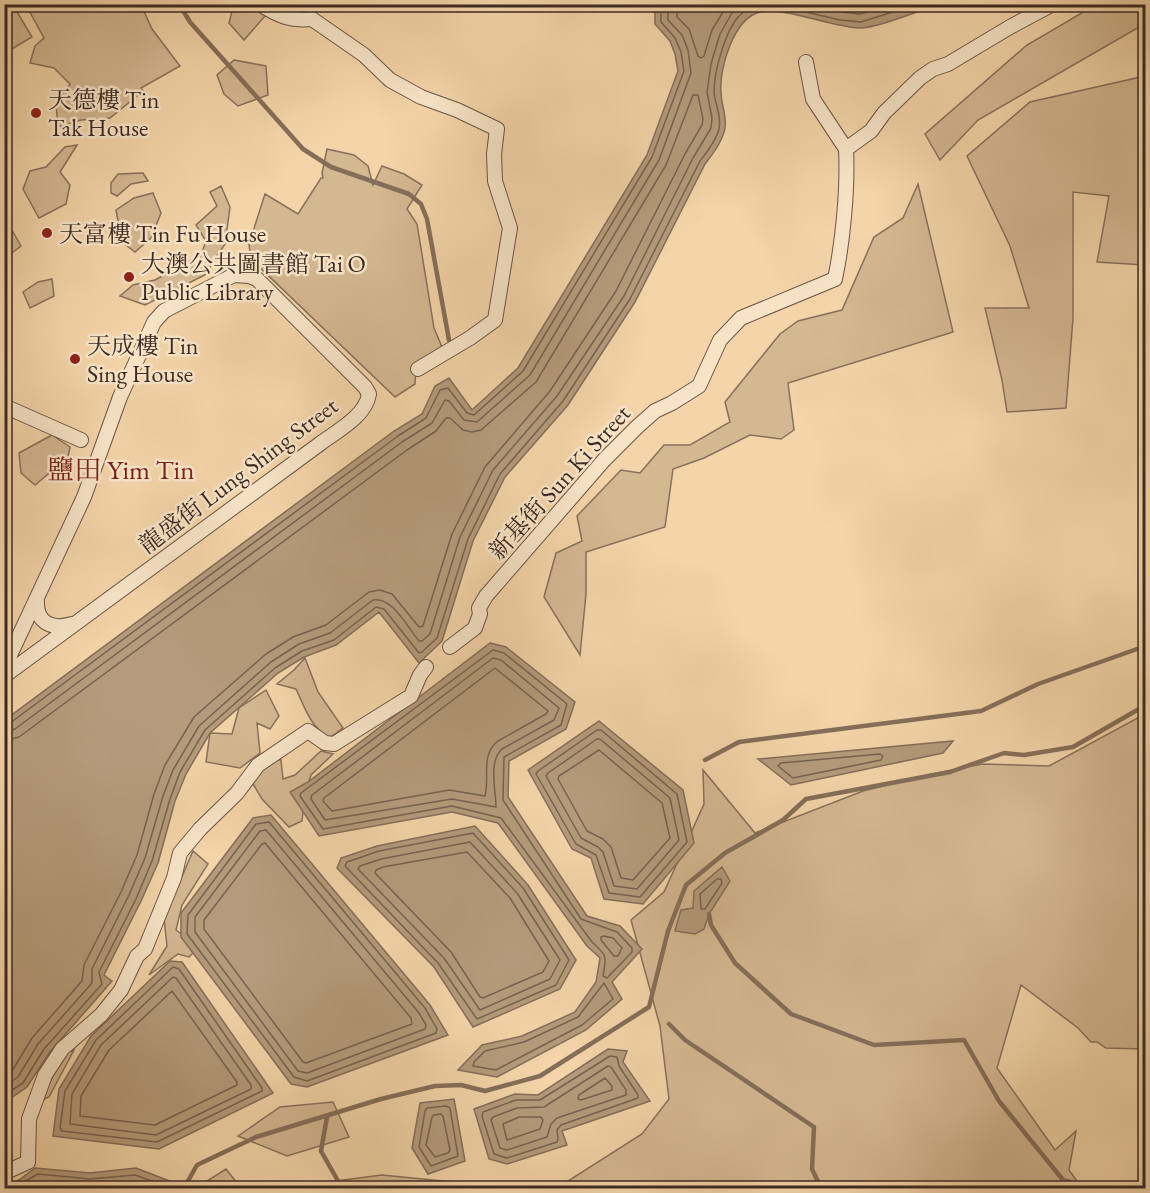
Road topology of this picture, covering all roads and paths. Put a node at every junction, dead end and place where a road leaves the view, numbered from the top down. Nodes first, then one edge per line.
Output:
1 (260, 4) edge
2 (1053, 4) edge
3 (806, 62) dead end
4 (846, 149) junction
5 (418, 369) dead end
6 (4, 406) edge
7 (81, 440) dead end
8 (37, 601) junction
9 (79, 621) junction
10 (450, 647) dead end
11 (4, 668) edge
12 (426, 668) dead end
13 (4, 676) edge
14 (4, 1173) edge

1 - 5 street
2 - 4 street
3 - 4 street
4 - 10 street, 新基街 Sun Ki Street
6 - 7 street
8 - 9 street
8 - 9 street, 龍盛街 Lung Shing Street
8 - 11 street, 龍盛街 Lung Shing Street
9 - 13 street, 龍盛街 Lung Shing Street
12 - 14 street

